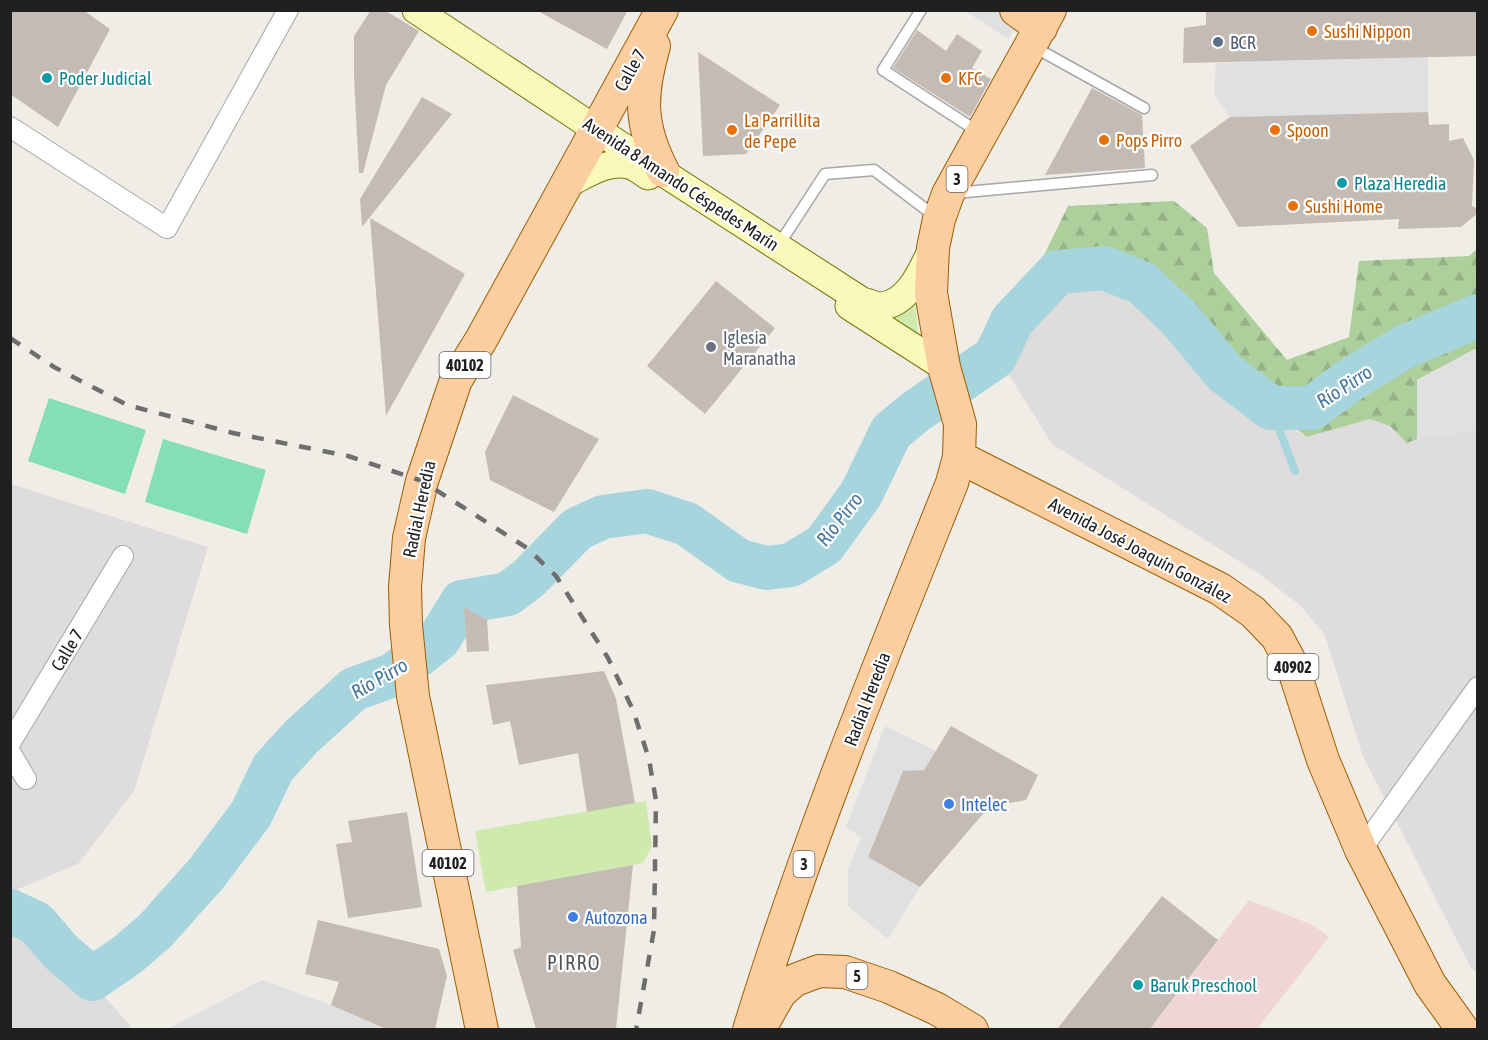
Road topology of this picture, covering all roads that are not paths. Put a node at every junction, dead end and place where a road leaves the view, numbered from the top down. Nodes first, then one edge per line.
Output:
1 (288, 10) edge
2 (416, 10) edge
3 (663, 10) edge
4 (921, 10) edge
5 (1035, 23) edge
6 (1144, 108) dead end
7 (10, 126) edge
8 (597, 130) junction
9 (982, 135) junction
10 (663, 171) junction
11 (1152, 176) dead end
12 (567, 184) junction
13 (940, 220) junction
14 (778, 246) junction
15 (945, 370) junction
16 (959, 457) junction
17 (123, 556) dead end
18 (1478, 687) edge
19 (10, 743) edge
20 (10, 752) edge
21 (26, 779) dead end
22 (1360, 850) junction
23 (482, 1029) edge
24 (749, 1029) edge
25 (760, 1029) edge
26 (972, 1029) edge
27 (1463, 1029) edge

1 - 7 street
2 - 8 street, Avenida 8 Amando Céspedes Marín
3 - 8 main road, Calle 7
3 - 10 main road
4 - 9 lane
5 - 6 lane
5 - 9 main road, 3
8 - 10 street, Avenida 8 Amando Céspedes Marín
8 - 12 main road, Radial Heredia / 40102
9 - 13 main road, 3
10 - 14 street, Avenida 8 Amando Céspedes Marín
11 - 13 lane
12 - 15 street, Avenida 8 Amando Céspedes Marín
12 - 23 main road, Radial Heredia / 40102
13 - 14 lane
13 - 14 street, Avenida 8 Amando Céspedes Marín
13 - 15 main road, 3
15 - 16 main road, Radial Heredia / 3
16 - 22 main road, Avenida José Joaquín González / 40902
16 - 24 main road, Radial Heredia / 3
17 - 19 street, Calle 7
18 - 22 street
20 - 21 street
22 - 27 main road, Avenida José Joaquín González / 40902
25 - 26 main road, 5

